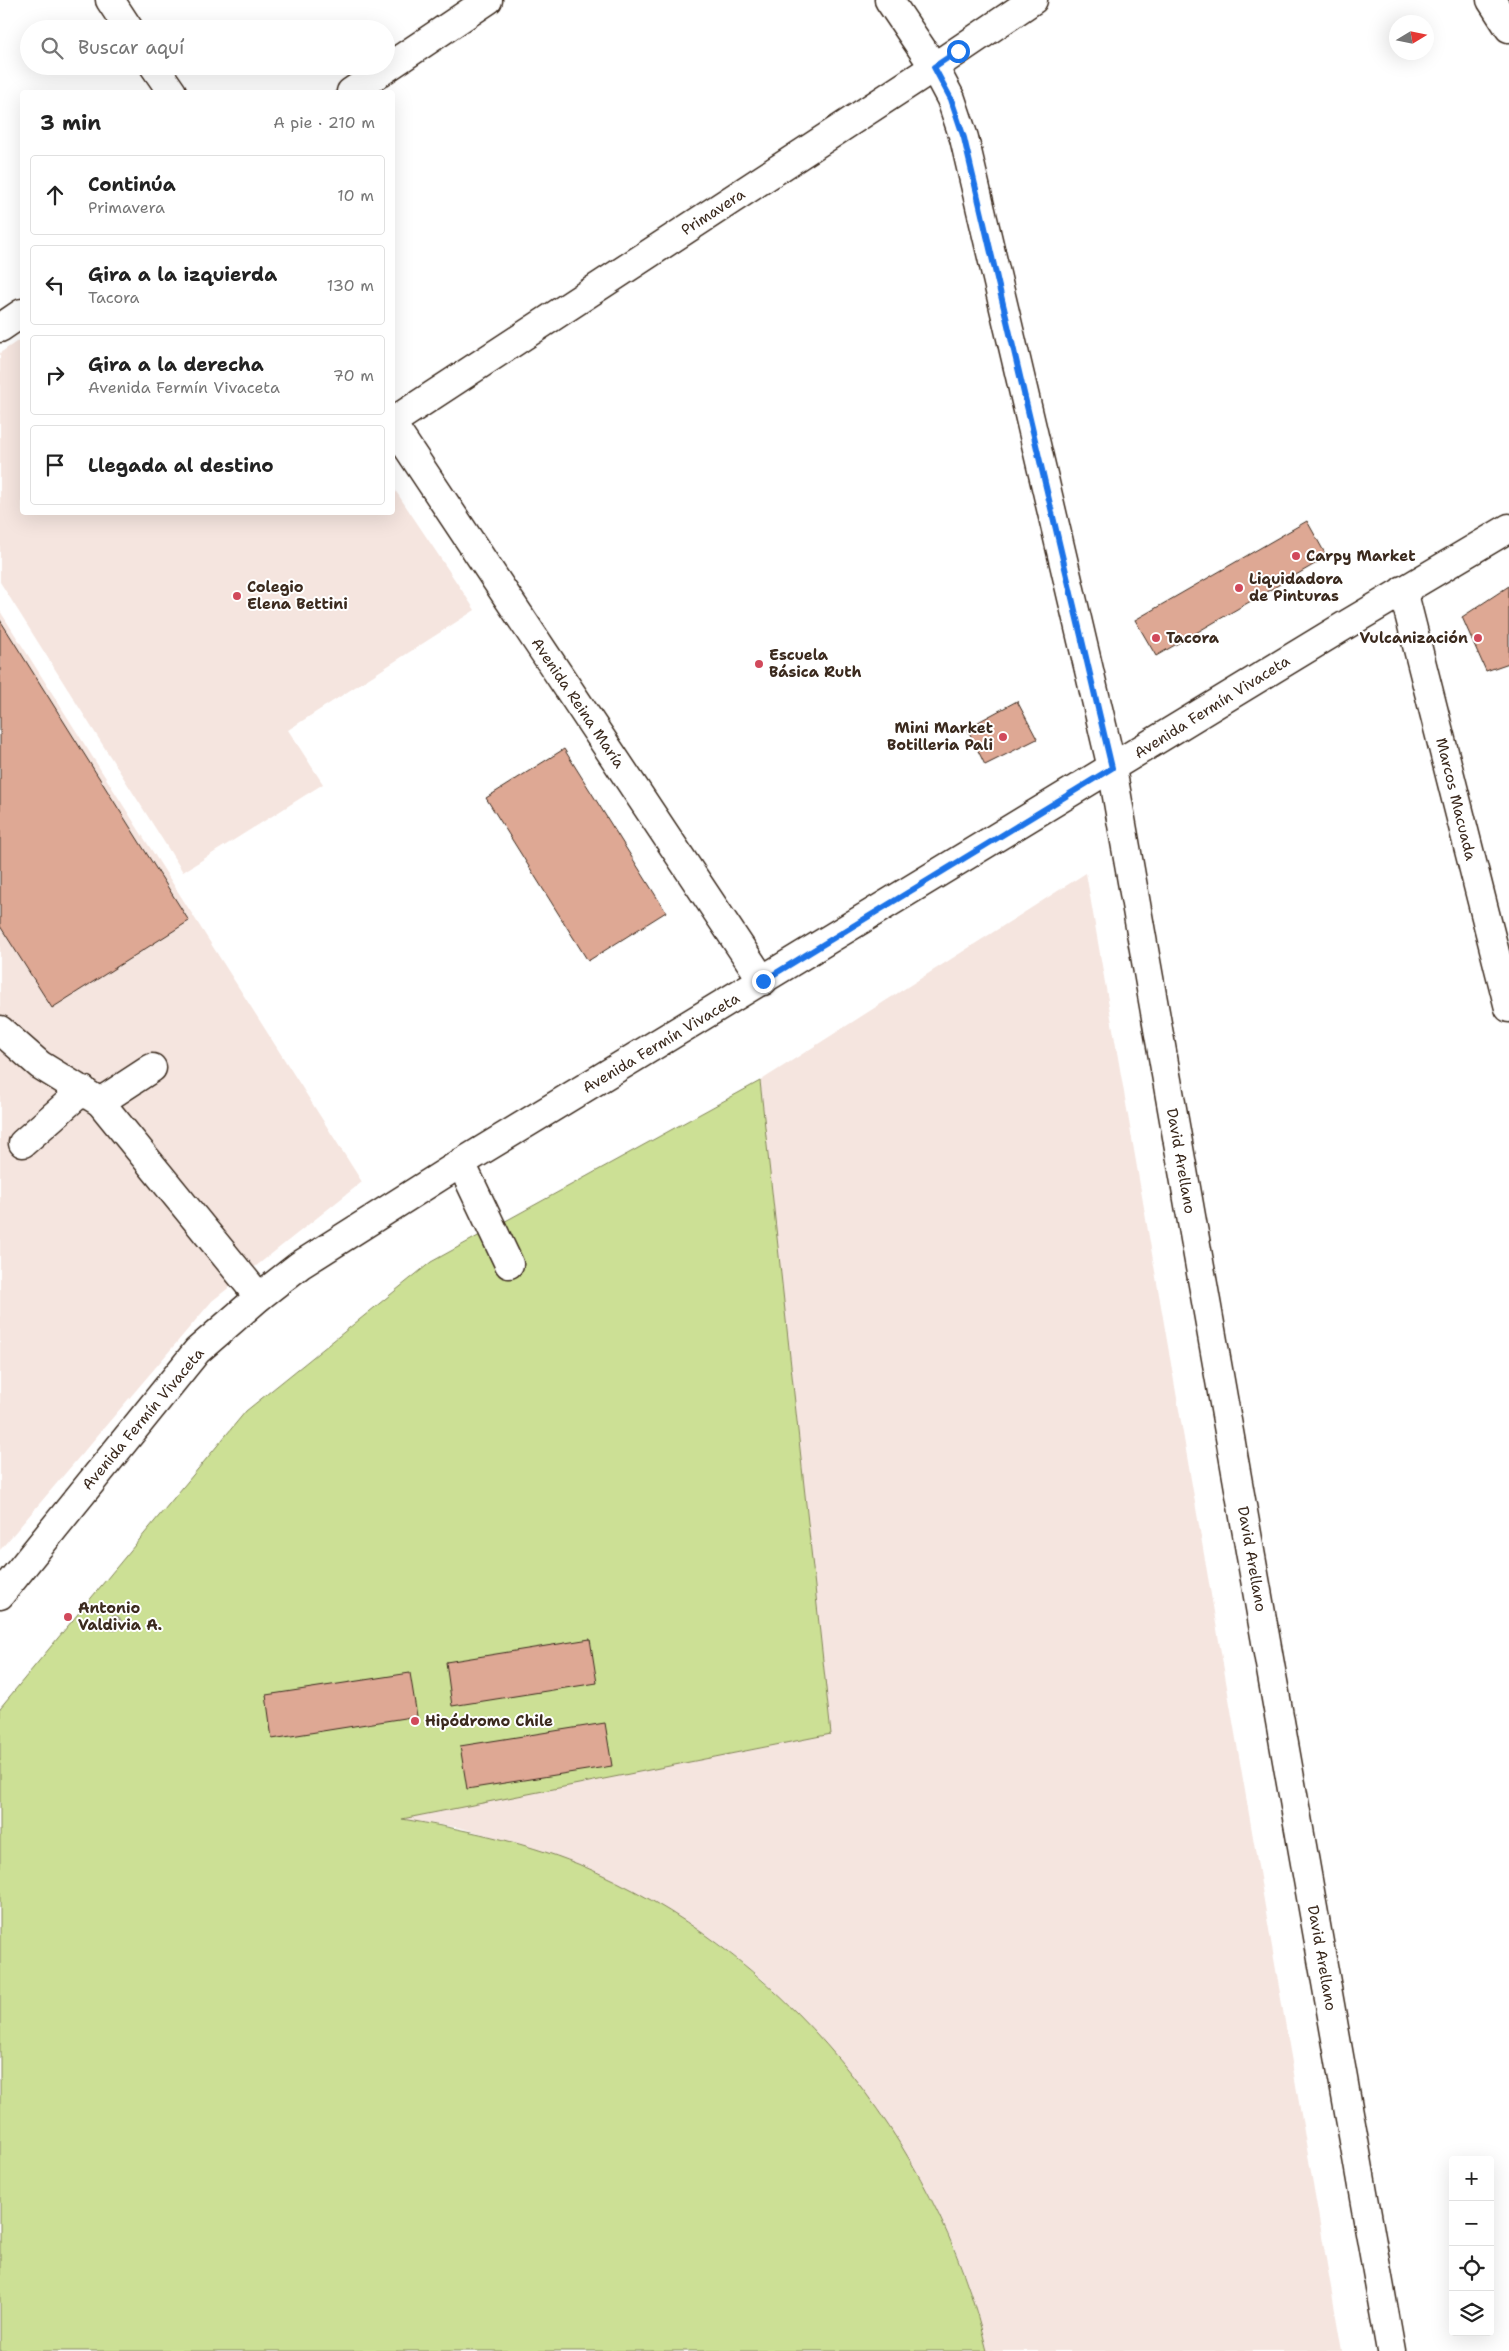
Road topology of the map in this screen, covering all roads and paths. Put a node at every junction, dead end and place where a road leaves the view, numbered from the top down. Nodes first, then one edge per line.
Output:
1 (110, 0) edge
2 (488, 0) edge
3 (889, 0) edge
4 (1032, 0) edge
5 (1491, 0) edge
6 (123, 20) edge
7 (1509, 28) edge
8 (395, 62) edge
9 (934, 67) junction
10 (160, 75) edge
11 (376, 75) edge
12 (171, 90) edge
13 (354, 90) edge
14 (20, 314) edge
15 (0, 328) edge
16 (395, 421) edge
17 (395, 428) edge
18 (1509, 528) edge
19 (1403, 590) junction
20 (1112, 768) junction
21 (763, 981) junction
22 (1509, 1008) edge
23 (0, 1030) edge
24 (152, 1068) dead end
25 (92, 1096) junction
26 (23, 1143) dead end
27 (461, 1163) junction
28 (509, 1264) dead end
29 (259, 1297) junction
30 (0, 1595) edge
31 (1391, 2351) edge

1 - 6 street
2 - 8 street
3 - 9 street
4 - 9 street, Primavera
5 - 7 street
9 - 16 street, Primavera
9 - 20 street
10 - 12 street
11 - 13 street
14 - 15 street
17 - 21 street, Avenida Reina María
18 - 19 street, Avenida Fermín Vivaceta
19 - 20 street, Avenida Fermín Vivaceta
19 - 22 street, Marcos Macuada
20 - 21 street, Avenida Fermín Vivaceta
20 - 31 street, David Arellano
21 - 27 street, Avenida Fermín Vivaceta
23 - 25 street
24 - 25 street
25 - 26 street
25 - 29 street
27 - 28 street
27 - 29 street, Avenida Fermín Vivaceta
29 - 30 street, Avenida Fermín Vivaceta

